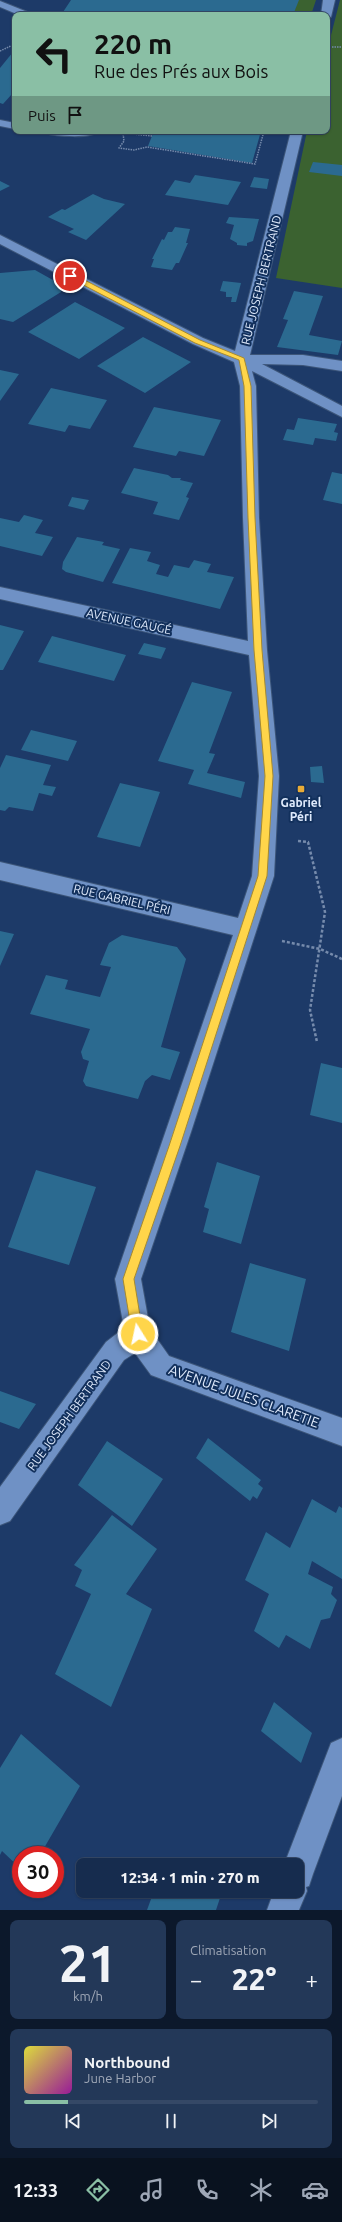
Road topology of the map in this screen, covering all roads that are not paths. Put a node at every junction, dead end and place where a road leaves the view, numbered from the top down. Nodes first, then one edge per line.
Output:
1 (329, 0) edge
2 (0, 4) edge
3 (20, 12) edge
4 (327, 12) edge
5 (0, 124) edge
6 (12, 126) edge
7 (296, 134) edge
8 (0, 239) edge
9 (242, 359) junction
10 (342, 366) edge
11 (342, 412) edge
12 (0, 592) edge
13 (258, 650) junction
14 (0, 871) edge
15 (244, 929) junction
16 (138, 1334) junction
17 (342, 1432) edge
18 (0, 1511) edge
19 (342, 1754) edge
20 (303, 1858) edge
21 (287, 1898) edge
22 (283, 1910) edge

1 - 4 street
2 - 3 lane
5 - 6 lane
7 - 9 street, RUE JOSEPH BERTRAND
8 - 9 street
9 - 10 street
9 - 11 street
9 - 13 street, RUE JOSEPH BERTRAND
12 - 13 street, AVENUE GAUGÉ
13 - 15 street, RUE JOSEPH BERTRAND
14 - 15 street, RUE GABRIEL PÉRI
15 - 16 street, RUE JOSEPH BERTRAND
16 - 17 street, AVENUE JULES CLARETIE
16 - 18 street, RUE JOSEPH BERTRAND
19 - 20 street
21 - 22 street

